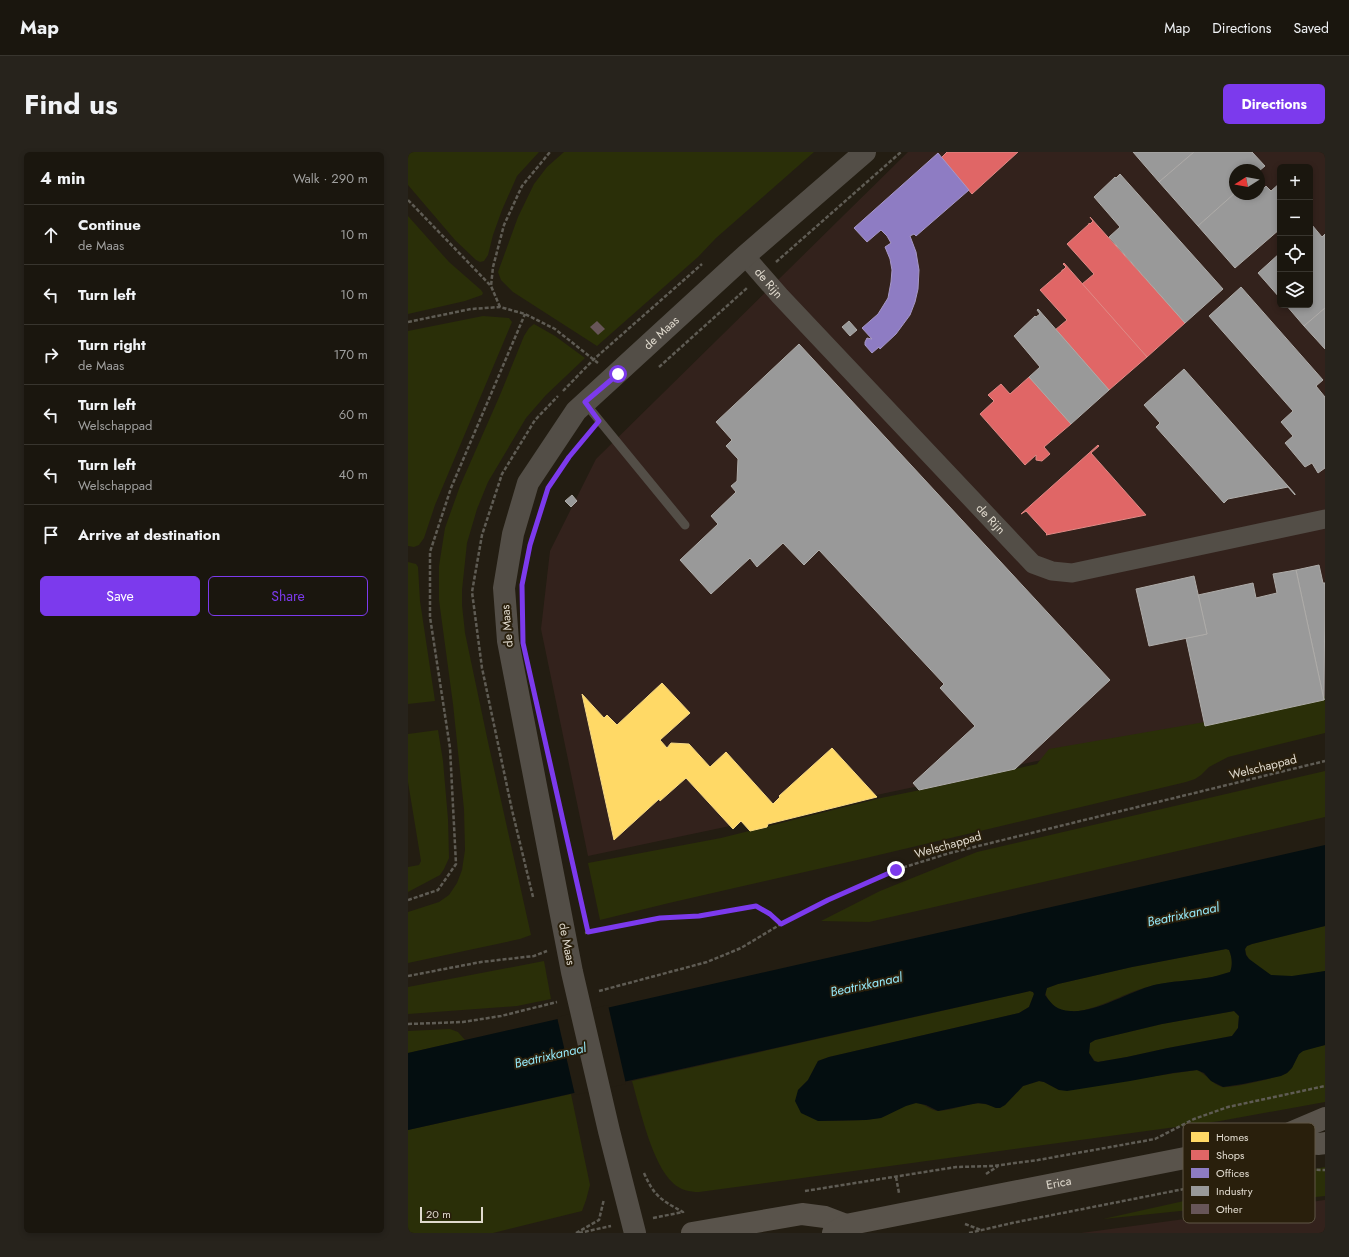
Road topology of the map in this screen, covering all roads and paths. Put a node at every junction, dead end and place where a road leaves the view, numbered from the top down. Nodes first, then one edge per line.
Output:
1 (550, 152) edge
2 (865, 152) edge
3 (901, 152) edge
4 (408, 200) edge
5 (744, 256) junction
6 (708, 259) dead end
7 (762, 275) junction
8 (491, 286) junction
9 (500, 307) junction
10 (525, 314) junction
11 (408, 322) edge
12 (593, 360) junction
13 (657, 369) dead end
14 (585, 402) junction
15 (1325, 518) edge
16 (685, 525) dead end
17 (1325, 761) edge
18 (408, 900) edge
19 (534, 901) dead end
20 (588, 932) dead end
21 (546, 944) dead end
22 (408, 976) edge
23 (1325, 1086) edge
24 (1325, 1118) edge
25 (1186, 1123) edge
26 (1313, 1123) edge
27 (1183, 1125) edge
28 (1325, 1143) edge
29 (1315, 1144) edge
30 (1183, 1159) edge
31 (1000, 1165) dead end
32 (642, 1168) dead end
33 (1315, 1170) edge
34 (1325, 1170) edge
35 (1183, 1189) edge
36 (604, 1198) dead end
37 (683, 1212) dead end
38 (842, 1230) edge
39 (576, 1233) edge
40 (635, 1233) edge
41 (692, 1233) edge
42 (969, 1233) edge

1 - 8 path
2 - 5 street, de Maas
3 - 7 path, de Maas
4 - 8 path
5 - 7 street, de Rijn
5 - 14 street, de Maas
6 - 12 path, de Maas
7 - 13 path, de Maas
7 - 15 street, de Rijn
8 - 9 path
9 - 10 path
9 - 11 path
10 - 12 path
10 - 18 path
12 - 19 path, de Maas
14 - 16 lane
14 - 40 street, de Maas
17 - 20 path, Welschappad
21 - 22 path, de Maas
23 - 25 path
24 - 26 main road, Erica
27 - 31 path
28 - 29 main road, Erica
30 - 38 main road, Erica
32 - 37 path
33 - 34 path
35 - 42 path
36 - 39 path
38 - 41 main road, Erica

